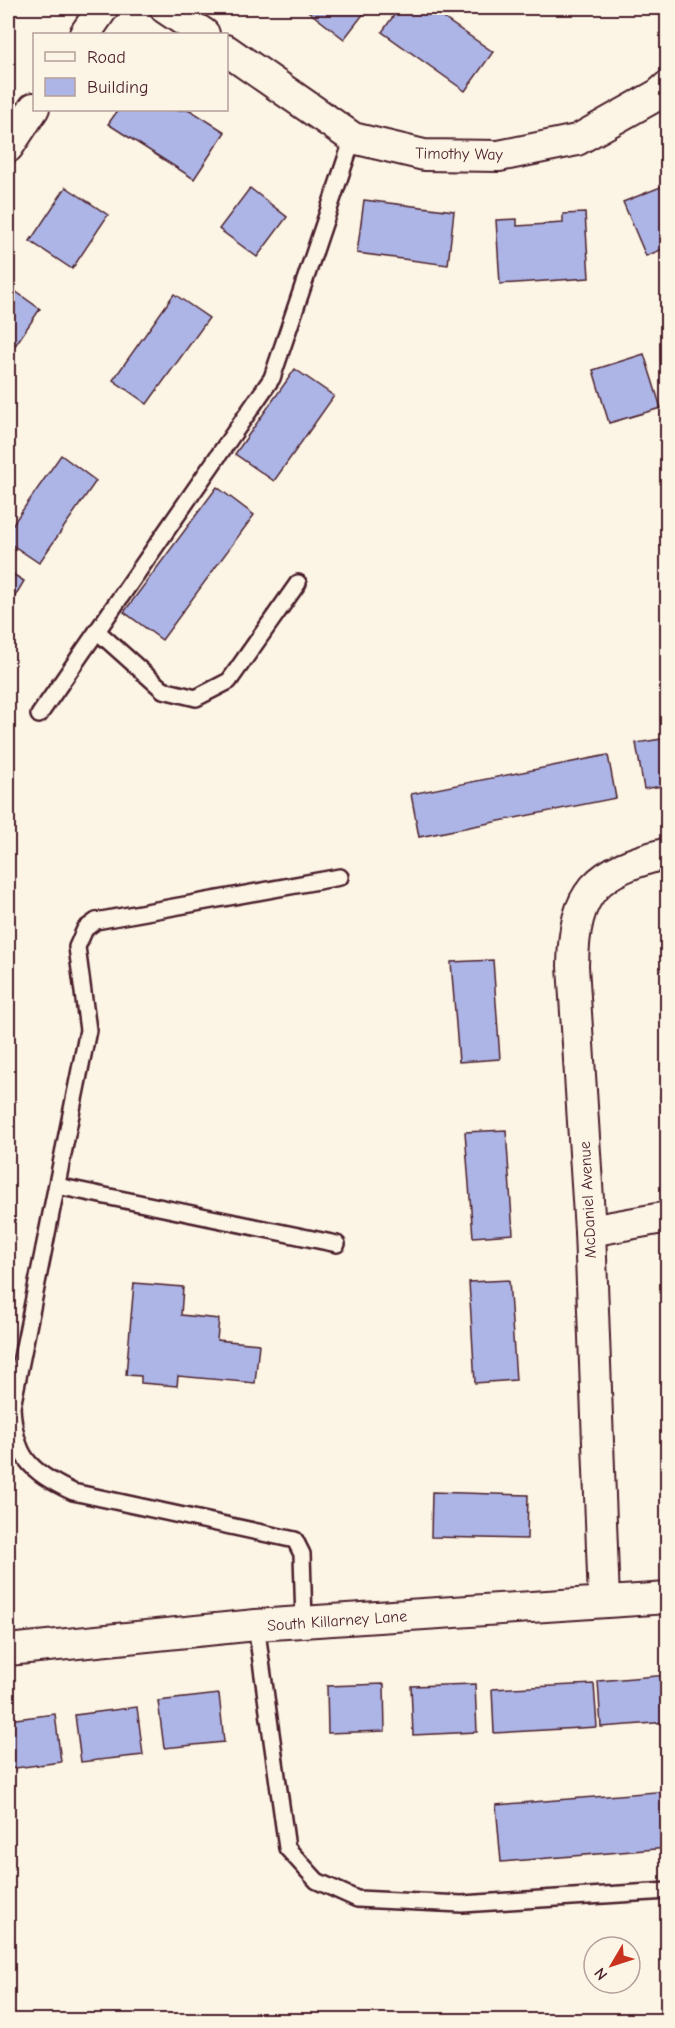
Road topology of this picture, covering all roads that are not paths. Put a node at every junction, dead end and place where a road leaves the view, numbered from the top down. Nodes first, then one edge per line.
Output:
1 (103, 8) edge
2 (165, 8) edge
3 (86, 33) edge
4 (202, 33) edge
5 (228, 51) edge
6 (668, 86) edge
7 (33, 110) edge
8 (353, 138) junction
9 (8, 147) edge
10 (298, 583) dead end
11 (97, 631) junction
12 (39, 715) dead end
13 (668, 853) edge
14 (340, 878) dead end
15 (57, 1186) junction
16 (668, 1217) edge
17 (590, 1231) junction
18 (337, 1244) dead end
19 (668, 1598) edge
20 (604, 1601) junction
21 (304, 1622) junction
22 (256, 1626) junction
23 (8, 1650) edge
24 (668, 1891) edge

1 - 3 street
2 - 4 street
5 - 8 street, Timothy Way
6 - 8 street, Timothy Way
7 - 9 street
8 - 11 lane
10 - 11 lane
11 - 12 lane
13 - 17 street, McDaniel Avenue
14 - 15 lane
15 - 18 lane
15 - 21 lane
16 - 17 street
17 - 20 street, McDaniel Avenue
19 - 20 street, South Killarney Lane
20 - 21 street, South Killarney Lane
21 - 22 street, South Killarney Lane
22 - 23 street, South Killarney Lane
22 - 24 lane

